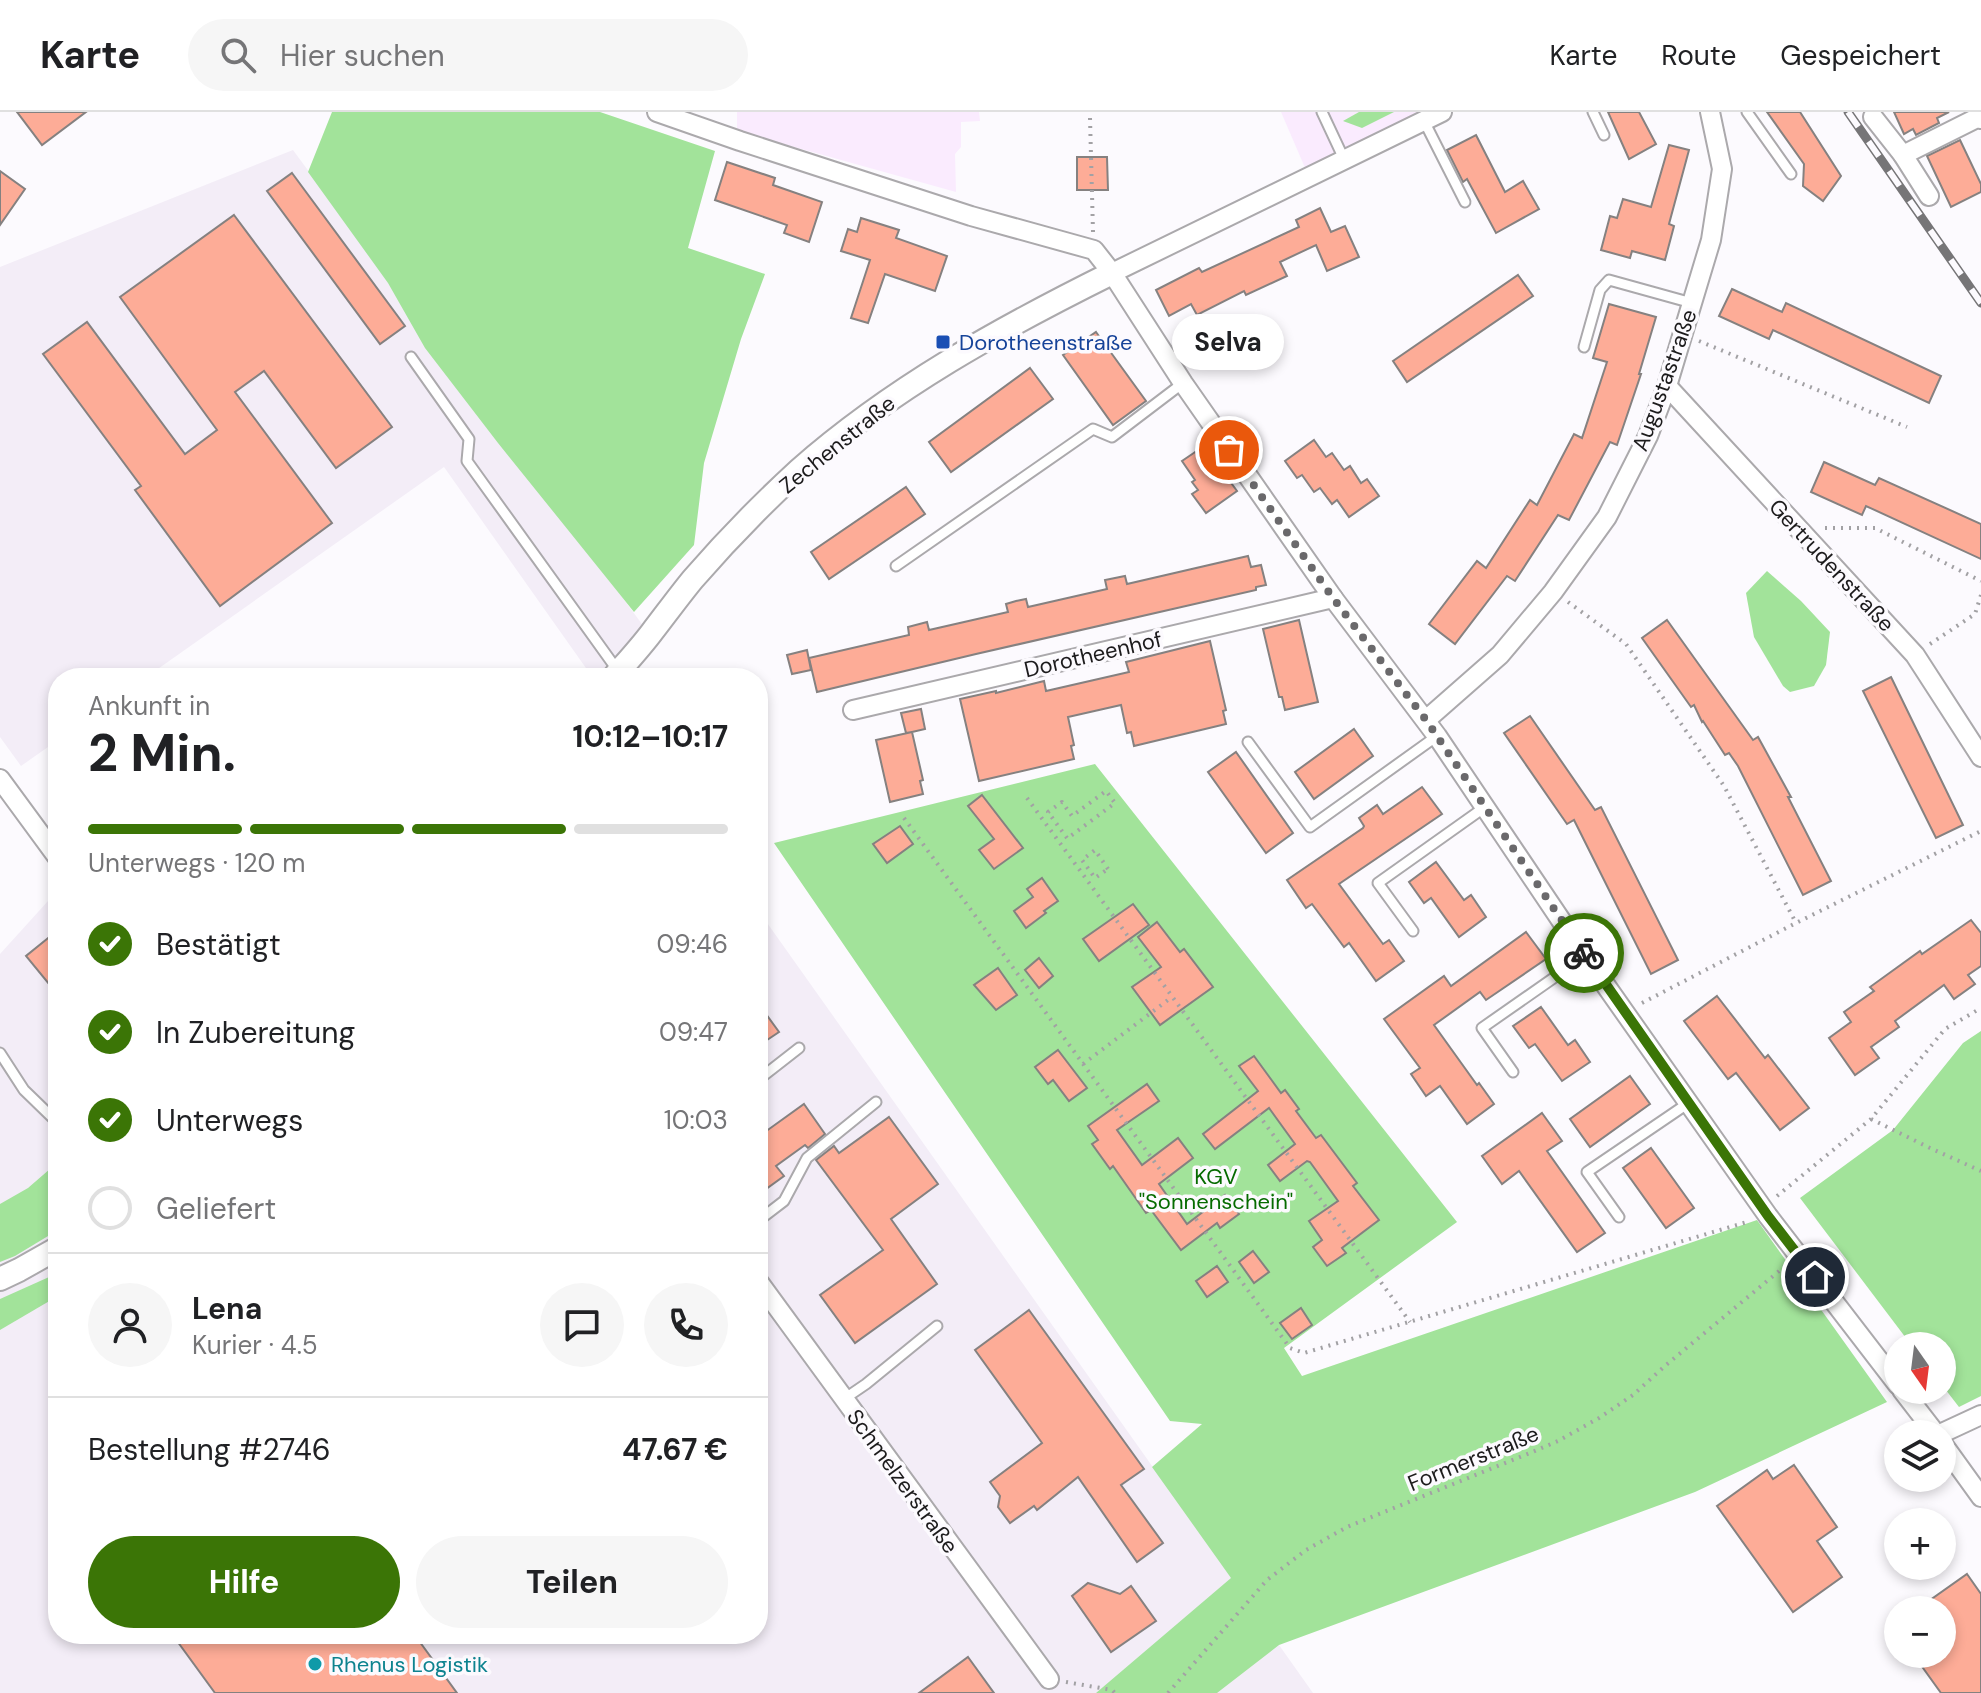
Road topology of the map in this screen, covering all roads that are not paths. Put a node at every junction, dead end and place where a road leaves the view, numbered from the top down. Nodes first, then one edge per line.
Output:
1 (657, 112) edge
2 (1322, 112) edge
3 (1442, 112) edge
4 (1593, 112) edge
5 (1710, 112) edge
6 (1747, 112) edge
7 (1873, 117) dead end
8 (1981, 119) edge
9 (1424, 121) junction
10 (1604, 135) dead end
11 (1903, 155) junction
12 (1344, 159) junction
13 (1791, 174) dead end
14 (1929, 196) dead end
15 (1465, 202) dead end
16 (1112, 273) junction
17 (1692, 303) junction
18 (1584, 347) dead end
19 (411, 357) dead end
20 (1183, 383) junction
21 (1667, 386) junction
22 (896, 566) dead end
23 (1333, 598) junction
24 (611, 668) edge
25 (622, 668) edge
26 (853, 710) dead end
27 (1426, 720) junction
28 (1437, 736) junction
29 (1248, 742) dead end
30 (1981, 757) edge
31 (0, 779) edge
32 (1485, 807) junction
33 (48, 844) edge
34 (1413, 931) dead end
35 (1585, 956) junction
36 (799, 1048) dead end
37 (0, 1053) edge
38 (768, 1072) edge
39 (1513, 1072) dead end
40 (876, 1102) dead end
41 (1690, 1102) junction
42 (48, 1113) edge
43 (768, 1213) edge
44 (1619, 1217) dead end
45 (48, 1253) edge
46 (0, 1279) edge
47 (768, 1295) edge
48 (937, 1326) dead end
49 (1884, 1367) edge
50 (844, 1399) junction
51 (1913, 1404) edge
52 (1981, 1415) edge
53 (1927, 1420) edge
54 (1956, 1426) edge
55 (1956, 1462) edge
56 (1981, 1497) edge
57 (1049, 1679) road end

1 - 16 street
2 - 12 lane
3 - 9 street, Zechenstraße
4 - 10 lane
5 - 17 street, Augustastraße
6 - 13 lane
7 - 11 street
8 - 11 street
9 - 12 street, Zechenstraße
9 - 15 lane
11 - 14 street
12 - 16 street, Zechenstraße
16 - 20 street
16 - 25 street, Zechenstraße
17 - 18 lane
17 - 21 street, Augustastraße
19 - 24 lane
20 - 22 lane
20 - 23 street
21 - 27 street, Augustastraße
21 - 30 street, Gertrudenstraße
23 - 26 street, Dorotheenhof
23 - 27 street
27 - 28 street
28 - 29 lane
28 - 32 street
31 - 33 street
32 - 34 lane
32 - 35 street
35 - 39 lane
35 - 41 street
36 - 38 lane
37 - 42 lane
40 - 43 lane
41 - 44 lane
41 - 49 street
45 - 46 street
47 - 50 street, Schmelzerstraße
48 - 50 lane
50 - 57 street, Schmelzerstraße
51 - 53 street
52 - 54 street
55 - 56 street

